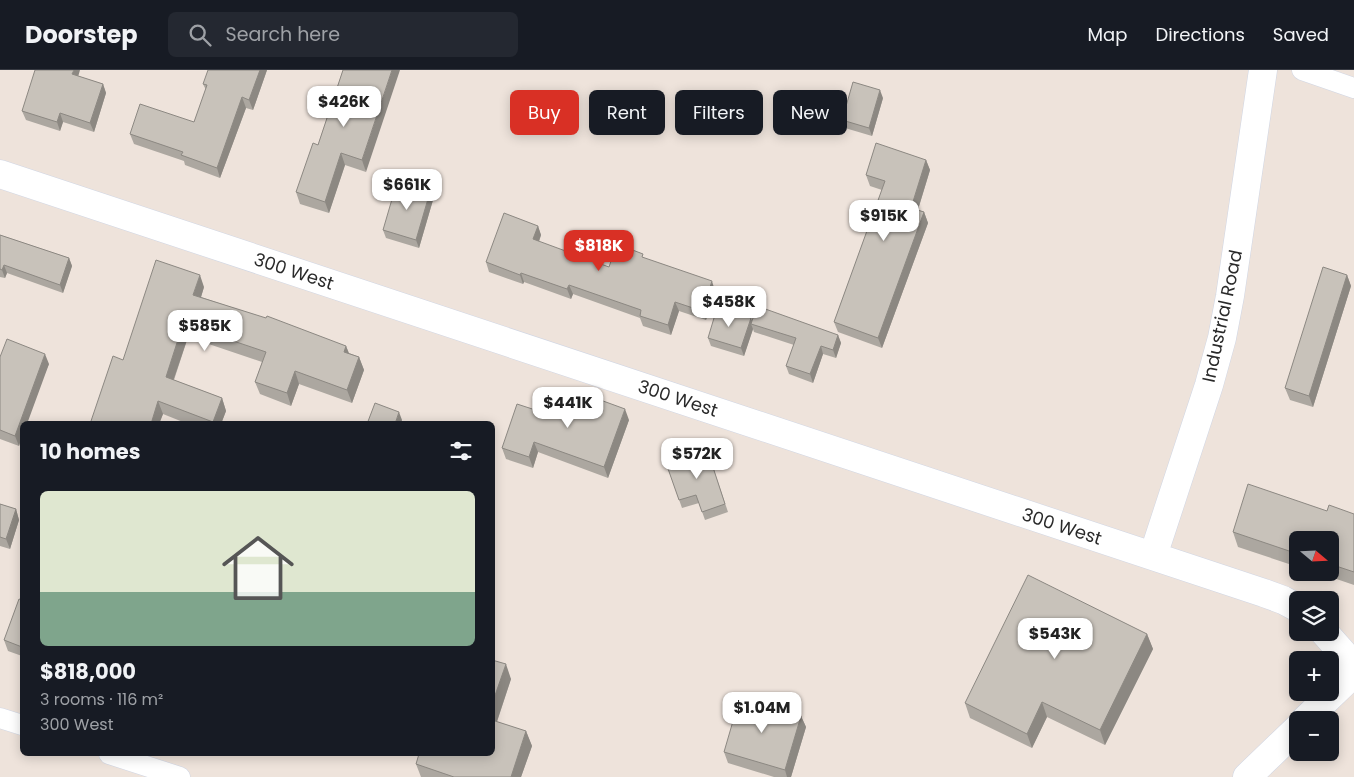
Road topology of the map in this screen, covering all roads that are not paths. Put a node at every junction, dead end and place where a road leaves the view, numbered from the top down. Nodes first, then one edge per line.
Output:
1 (1263, 70) edge
2 (1302, 70) edge
3 (1354, 88) edge
4 (0, 174) edge
5 (1154, 556) junction
6 (1289, 603) edge
7 (1332, 641) edge
8 (1354, 666) edge
9 (1354, 673) edge
10 (1314, 711) edge
11 (0, 718) edge
12 (20, 724) edge
13 (1289, 736) edge
14 (115, 756) edge
15 (180, 777) edge
16 (1246, 777) edge

1 - 5 street, Industrial Road
2 - 3 street
4 - 5 street, 300 West
5 - 6 street, 300 West
7 - 8 street
9 - 10 street
11 - 12 street
13 - 16 street
14 - 15 street

